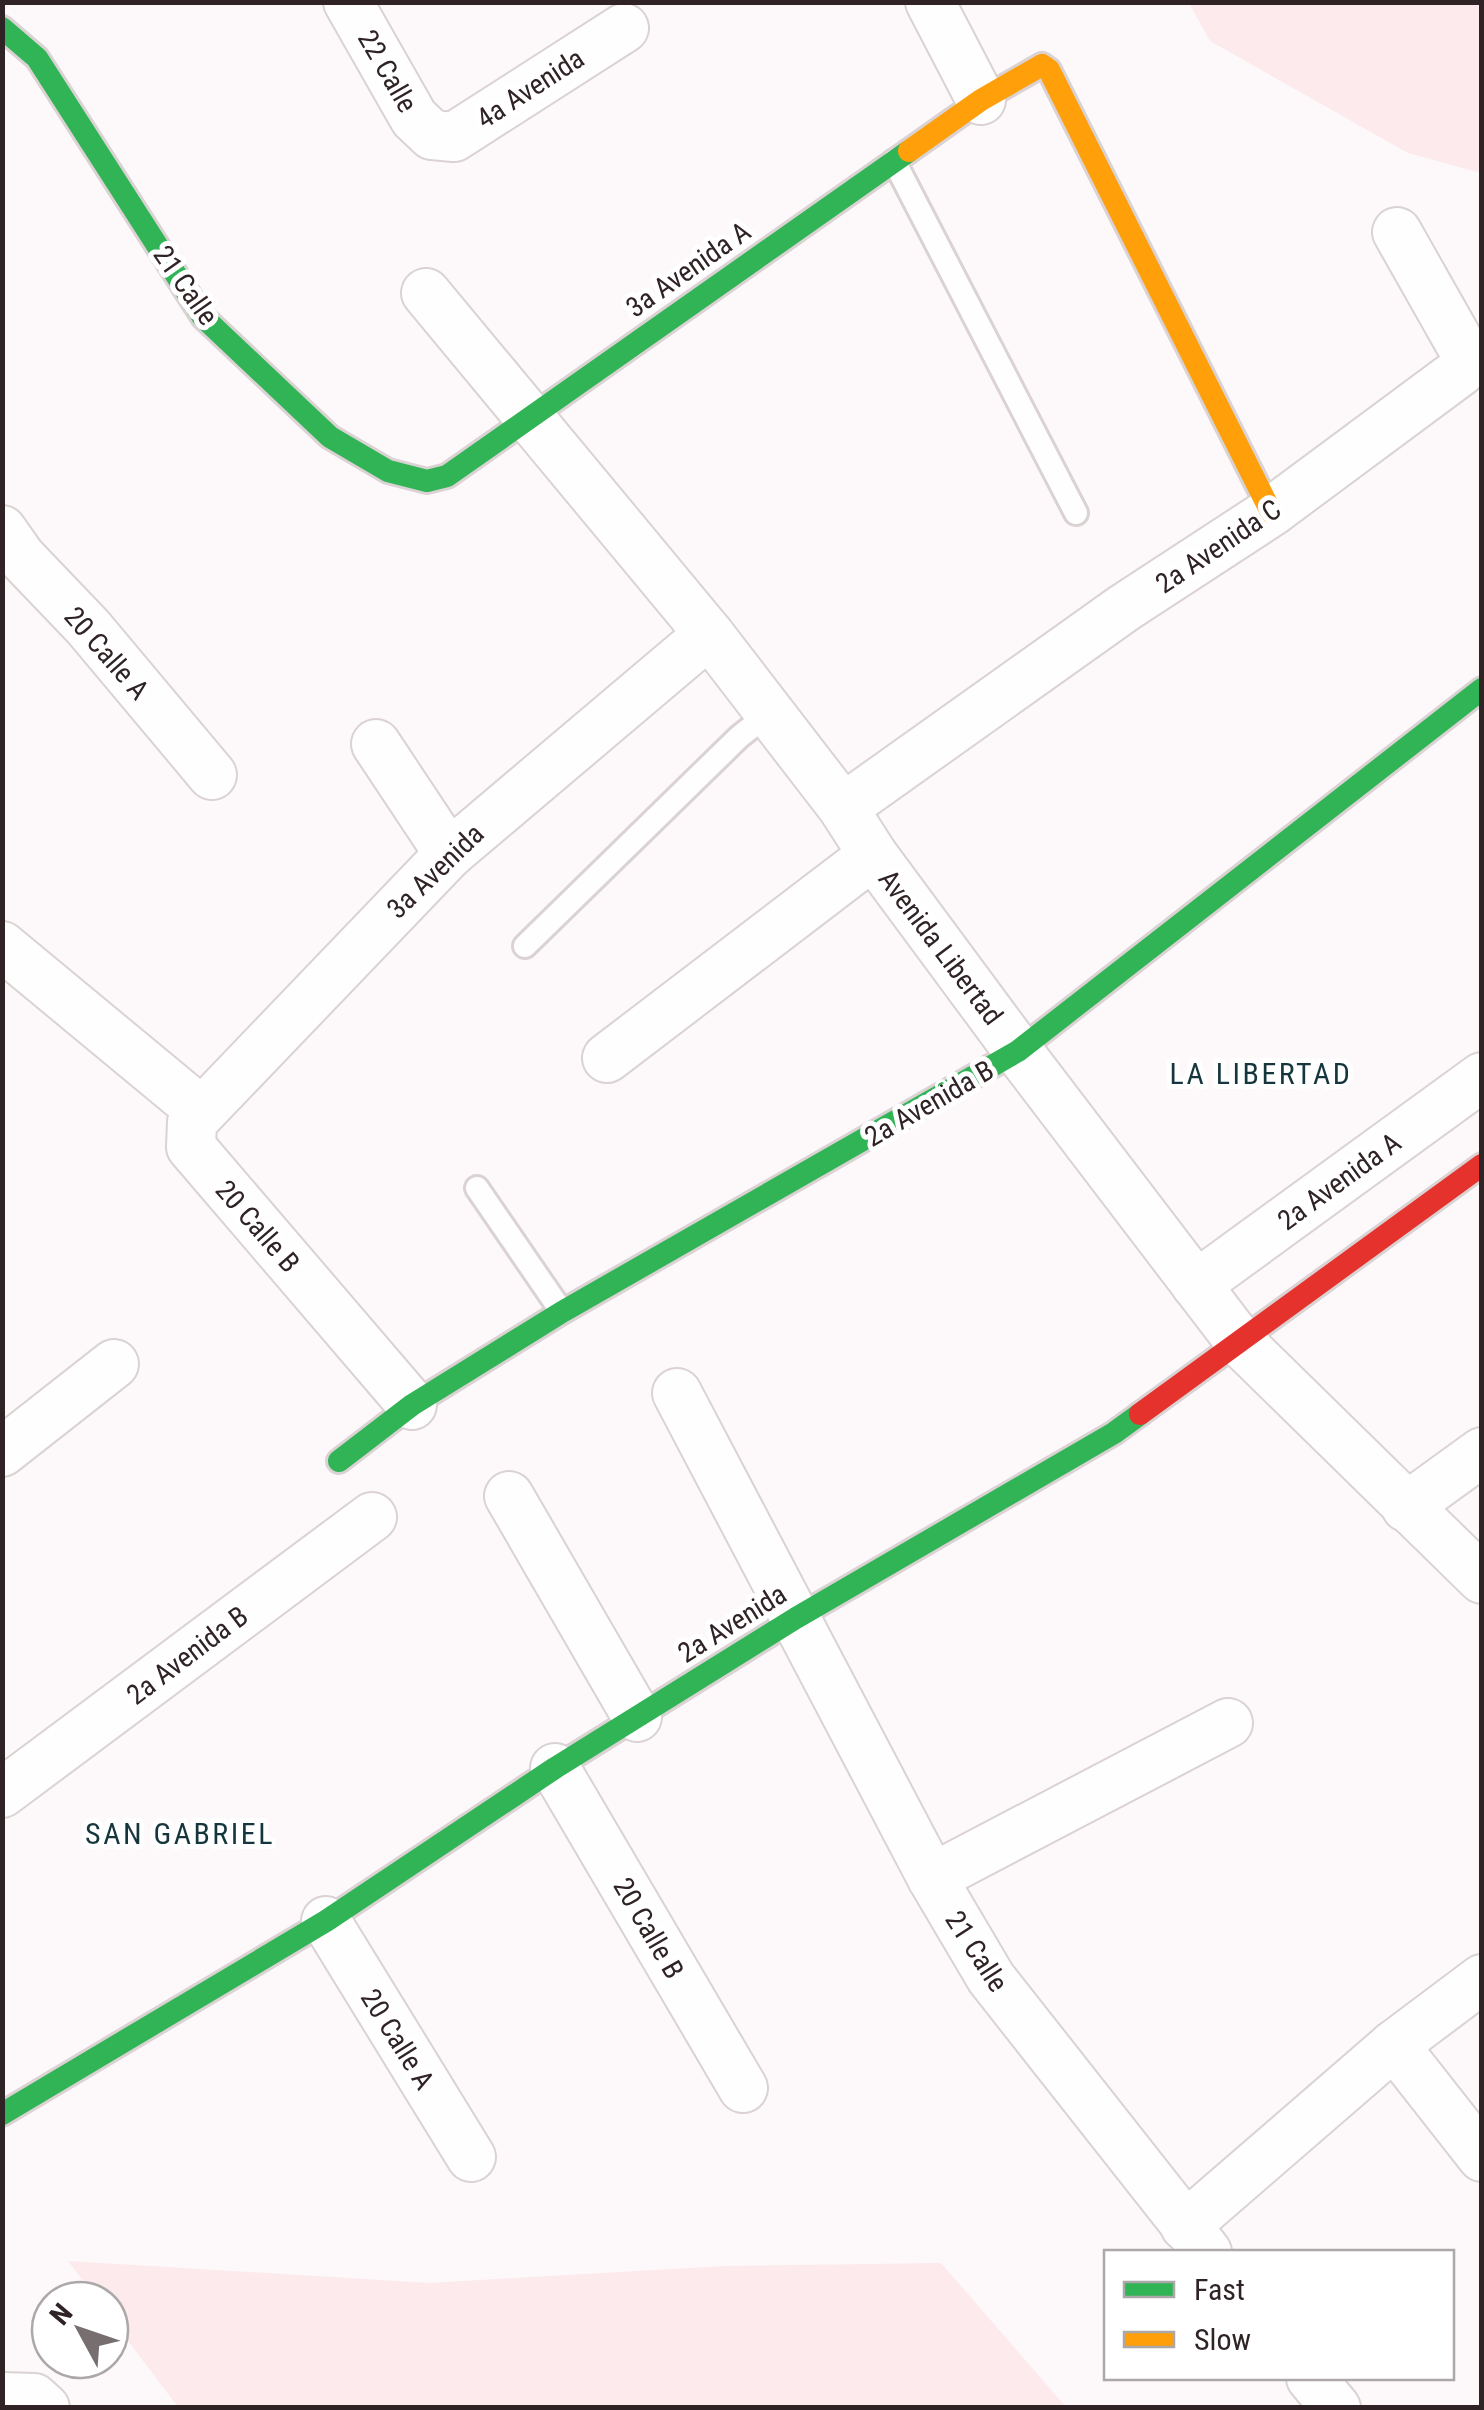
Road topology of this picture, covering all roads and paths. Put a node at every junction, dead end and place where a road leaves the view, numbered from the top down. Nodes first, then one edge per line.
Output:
1 (348, 2) edge
2 (930, 2) edge
3 (2, 28) edge
4 (624, 28) dead end
5 (981, 100) junction
6 (432, 135) joint
7 (894, 161) junction
8 (1397, 232) dead end
9 (426, 292) dead end
10 (528, 418) junction
11 (427, 480) joint
12 (1076, 512) dead end
13 (1271, 512) junction
14 (2, 530) edge
15 (708, 634) junction
16 (1482, 689) edge
17 (768, 714) junction
18 (376, 744) dead end
19 (212, 775) dead end
20 (843, 808) junction
21 (449, 854) junction
22 (873, 855) junction
23 (2, 946) edge
24 (524, 946) dead end
25 (1018, 1052) junction
26 (607, 1058) dead end
27 (1482, 1077) edge
28 (195, 1122) junction
29 (1482, 1165) edge
30 (477, 1188) dead end
31 (1196, 1286) junction
32 (562, 1312) junction
33 (1240, 1342) junction
34 (114, 1364) dead end
35 (678, 1393) dead end
36 (412, 1406) junction
37 (2, 1452) edge
38 (1482, 1452) edge
39 (339, 1461) dead end
40 (509, 1496) dead end
41 (1406, 1507) junction
42 (372, 1517) dead end
43 (1480, 1574) edge
44 (796, 1618) junction
45 (637, 1717) junction
46 (1228, 1723) dead end
47 (555, 1768) junction
48 (2, 1793) edge
49 (932, 1878) junction
50 (326, 1922) junction
51 (1482, 1979) edge
52 (1394, 2045) junction
53 (743, 2088) dead end
54 (2, 2114) edge
55 (471, 2157) dead end
56 (1482, 2157) edge
57 (1196, 2239) edge
58 (1312, 2380) edge
59 (1336, 2408) edge

1 - 6 street, 22 Calle
2 - 5 street
3 - 11 street, 21 Calle
4 - 6 street, 4a Avenida
5 - 7 street, 3a Avenida A
5 - 13 street, 3a Avenida A
7 - 10 street, 3a Avenida A
7 - 12 lane
8 - 13 street, 2a Avenida C
9 - 10 street, Avenida Libertad
10 - 11 street, 3a Avenida A
10 - 15 street, Avenida Libertad
13 - 20 street, 2a Avenida C
14 - 19 street, 20 Calle A
15 - 17 street, Avenida Libertad
15 - 21 street, 3a Avenida
16 - 25 street, 2a Avenida B
17 - 20 street, Avenida Libertad
17 - 24 lane
18 - 21 street
20 - 22 street, Avenida Libertad
21 - 28 street, 3a Avenida
22 - 25 street, Avenida Libertad
22 - 26 street
23 - 28 street, 20 Calle B
25 - 31 street, Avenida Libertad
25 - 32 street, 2a Avenida B
27 - 31 street, 2a Avenida A
28 - 36 street, 20 Calle B
29 - 33 street, 2a Avenida
30 - 32 lane
31 - 33 street, Avenida Libertad
32 - 36 street, 2a Avenida B
33 - 41 street, Avenida Libertad
33 - 44 street, 2a Avenida
34 - 37 street
35 - 44 street, 21 Calle
36 - 39 street, 2a Avenida B
38 - 41 street
40 - 45 street
41 - 43 street, Avenida Libertad
42 - 48 street, 2a Avenida B
44 - 45 street, 2a Avenida
44 - 49 street, 21 Calle
45 - 47 street, 2a Avenida
46 - 49 street
47 - 50 street, 2a Avenida
47 - 53 street, 20 Calle B
49 - 57 street, 21 Calle
50 - 54 street, 2a Avenida
50 - 55 street, 20 Calle A
51 - 52 street
52 - 56 street
52 - 57 street
58 - 59 street

